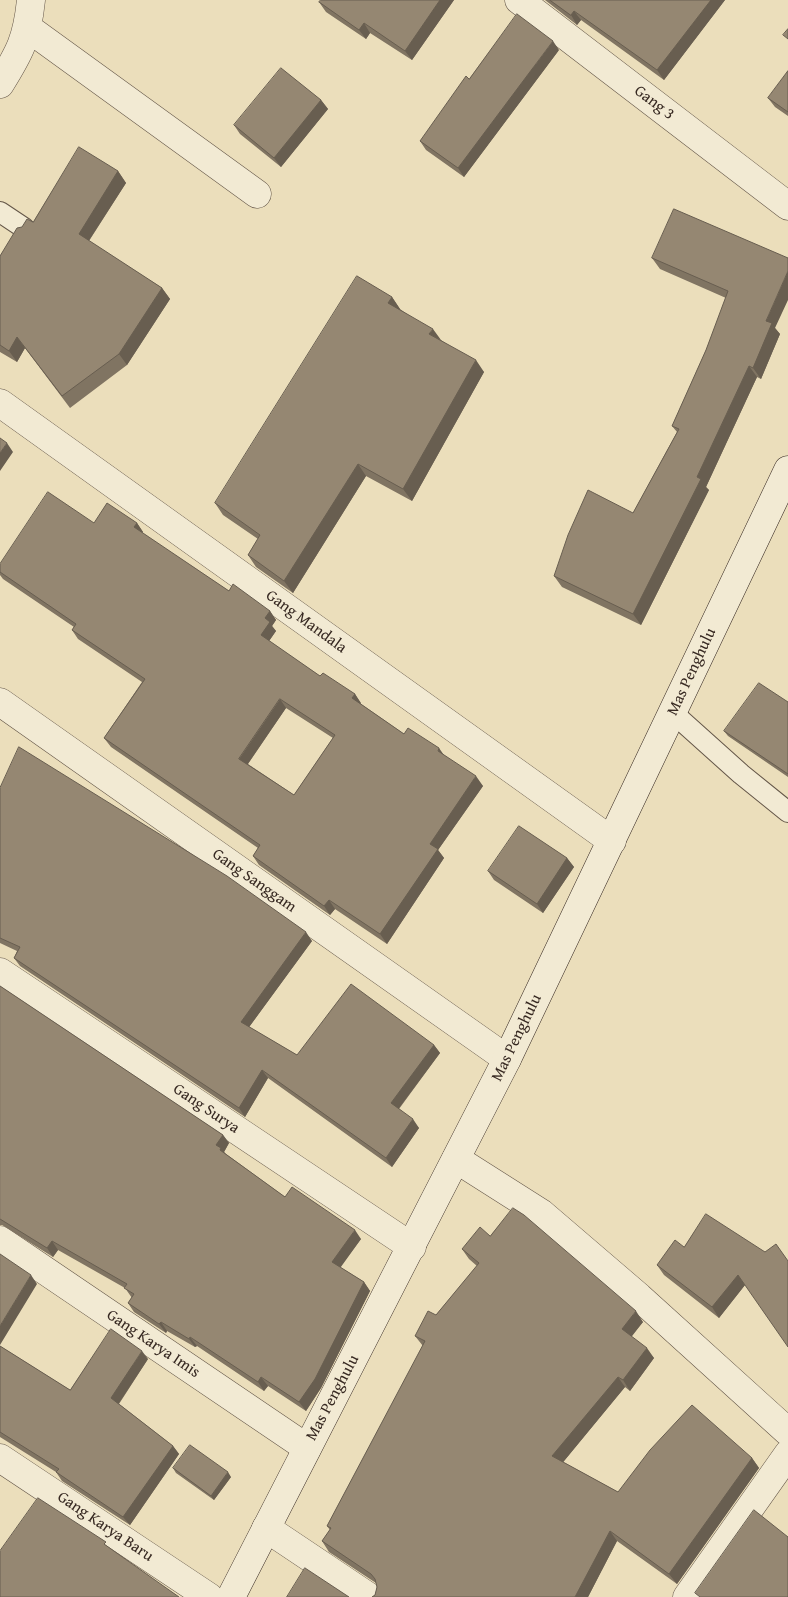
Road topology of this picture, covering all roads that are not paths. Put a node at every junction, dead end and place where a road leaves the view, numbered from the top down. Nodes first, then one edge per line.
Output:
1 (31, 0) edge
2 (519, 0) edge
3 (28, 28) junction
4 (0, 84) edge
5 (256, 194) dead end
6 (788, 206) edge
7 (0, 212) edge
8 (24, 228) edge
9 (0, 403) edge
10 (788, 470) edge
11 (0, 702) edge
12 (673, 713) junction
13 (788, 812) edge
14 (612, 841) junction
15 (0, 972) edge
16 (507, 1059) junction
17 (456, 1159) junction
18 (0, 1240) edge
19 (412, 1247) junction
20 (788, 1432) edge
21 (307, 1448) junction
22 (788, 1454) edge
23 (0, 1458) edge
24 (266, 1528) junction
25 (209, 1597) edge
26 (230, 1597) edge
27 (369, 1597) edge
28 (687, 1597) edge

1 - 3 street
2 - 6 street, Gang 3
3 - 4 street
3 - 5 street
7 - 8 lane
9 - 14 street, Gang Mandala
10 - 12 street, Mas Penghulu
11 - 16 street, Gang Sanggam
12 - 13 lane
12 - 14 street, Mas Penghulu
14 - 16 street, Mas Penghulu
15 - 19 street, Gang Surya
16 - 17 street, Mas Penghulu
17 - 19 street, Mas Penghulu
17 - 20 street
18 - 21 street, Gang Karya Imis
19 - 21 street, Mas Penghulu
21 - 24 street, Mas Penghulu
22 - 28 street
23 - 25 street, Gang Karya Baru
24 - 26 street, Mas Penghulu
24 - 27 street

